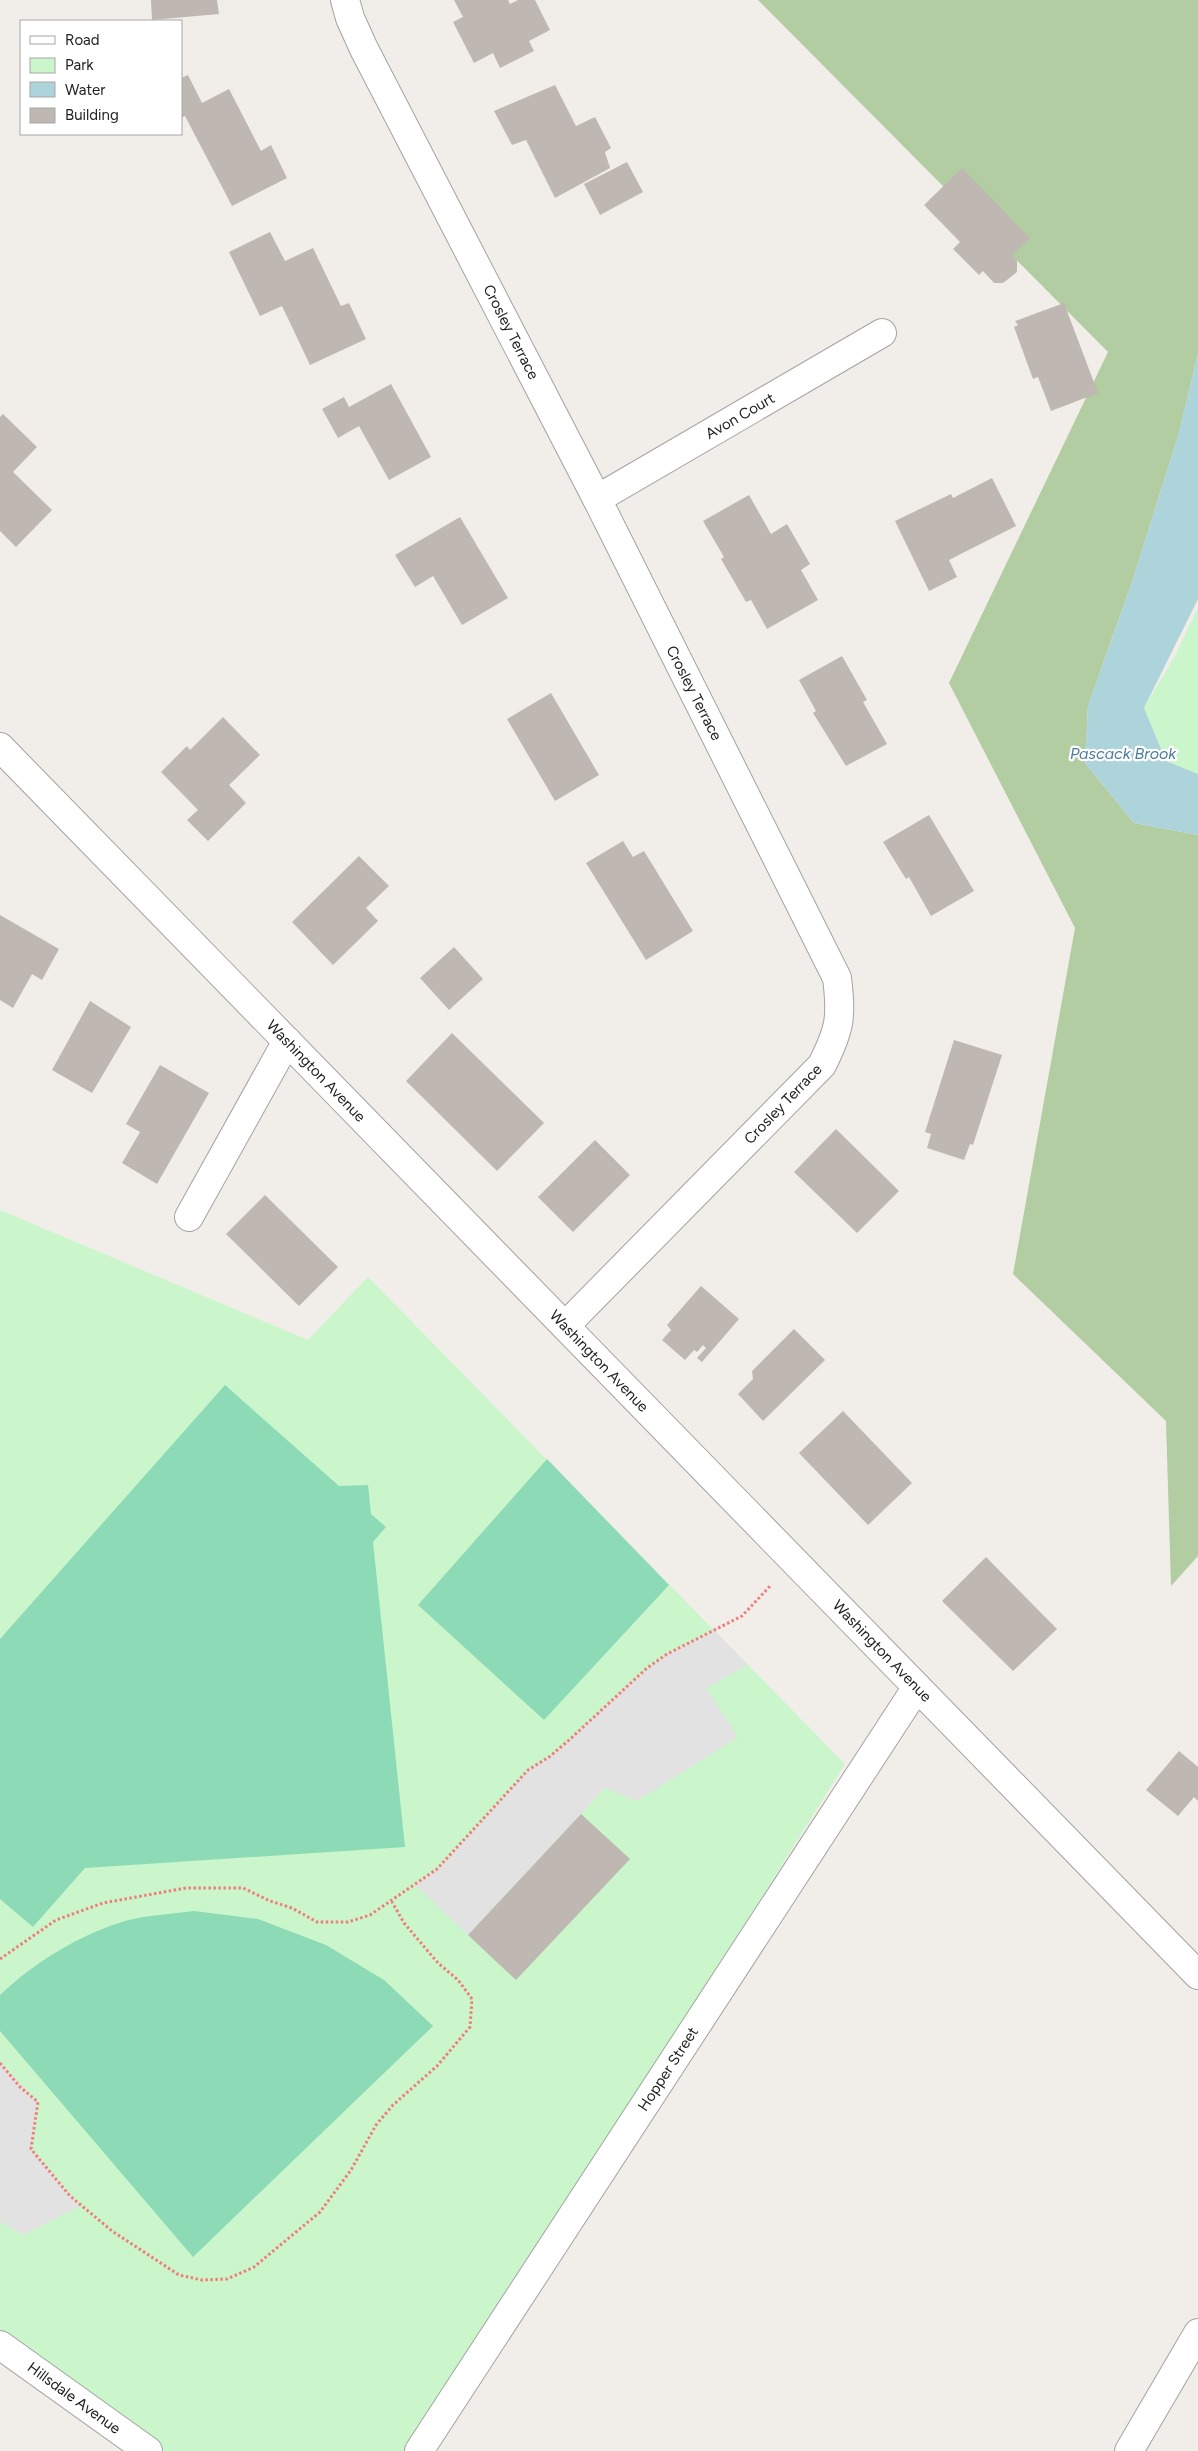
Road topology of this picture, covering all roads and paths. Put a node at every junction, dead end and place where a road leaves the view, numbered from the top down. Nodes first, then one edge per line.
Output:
1 (346, 0) edge
2 (882, 333) dead end
3 (597, 499) junction
4 (0, 747) edge
5 (287, 1041) junction
6 (189, 1217) dead end
7 (565, 1326) junction
8 (794, 1561) junction
9 (917, 1687) junction
10 (392, 1902) junction
11 (0, 1959) edge
12 (1198, 1975) edge
13 (0, 2063) edge
14 (1198, 2333) edge
15 (0, 2344) edge
16 (148, 2451) edge
17 (419, 2451) edge
18 (1129, 2451) edge

1 - 3 street, Crosley Terrace
2 - 3 street, Avon Court
3 - 7 street, Crosley Terrace
4 - 5 street, Washington Avenue
5 - 6 street
5 - 7 street, Washington Avenue
7 - 8 street, Washington Avenue
8 - 9 street, Washington Avenue
8 - 10 path
9 - 12 street, Washington Avenue
9 - 17 street, Hopper Street
10 - 11 path
10 - 13 path
14 - 18 street
15 - 16 street, Hillsdale Avenue

